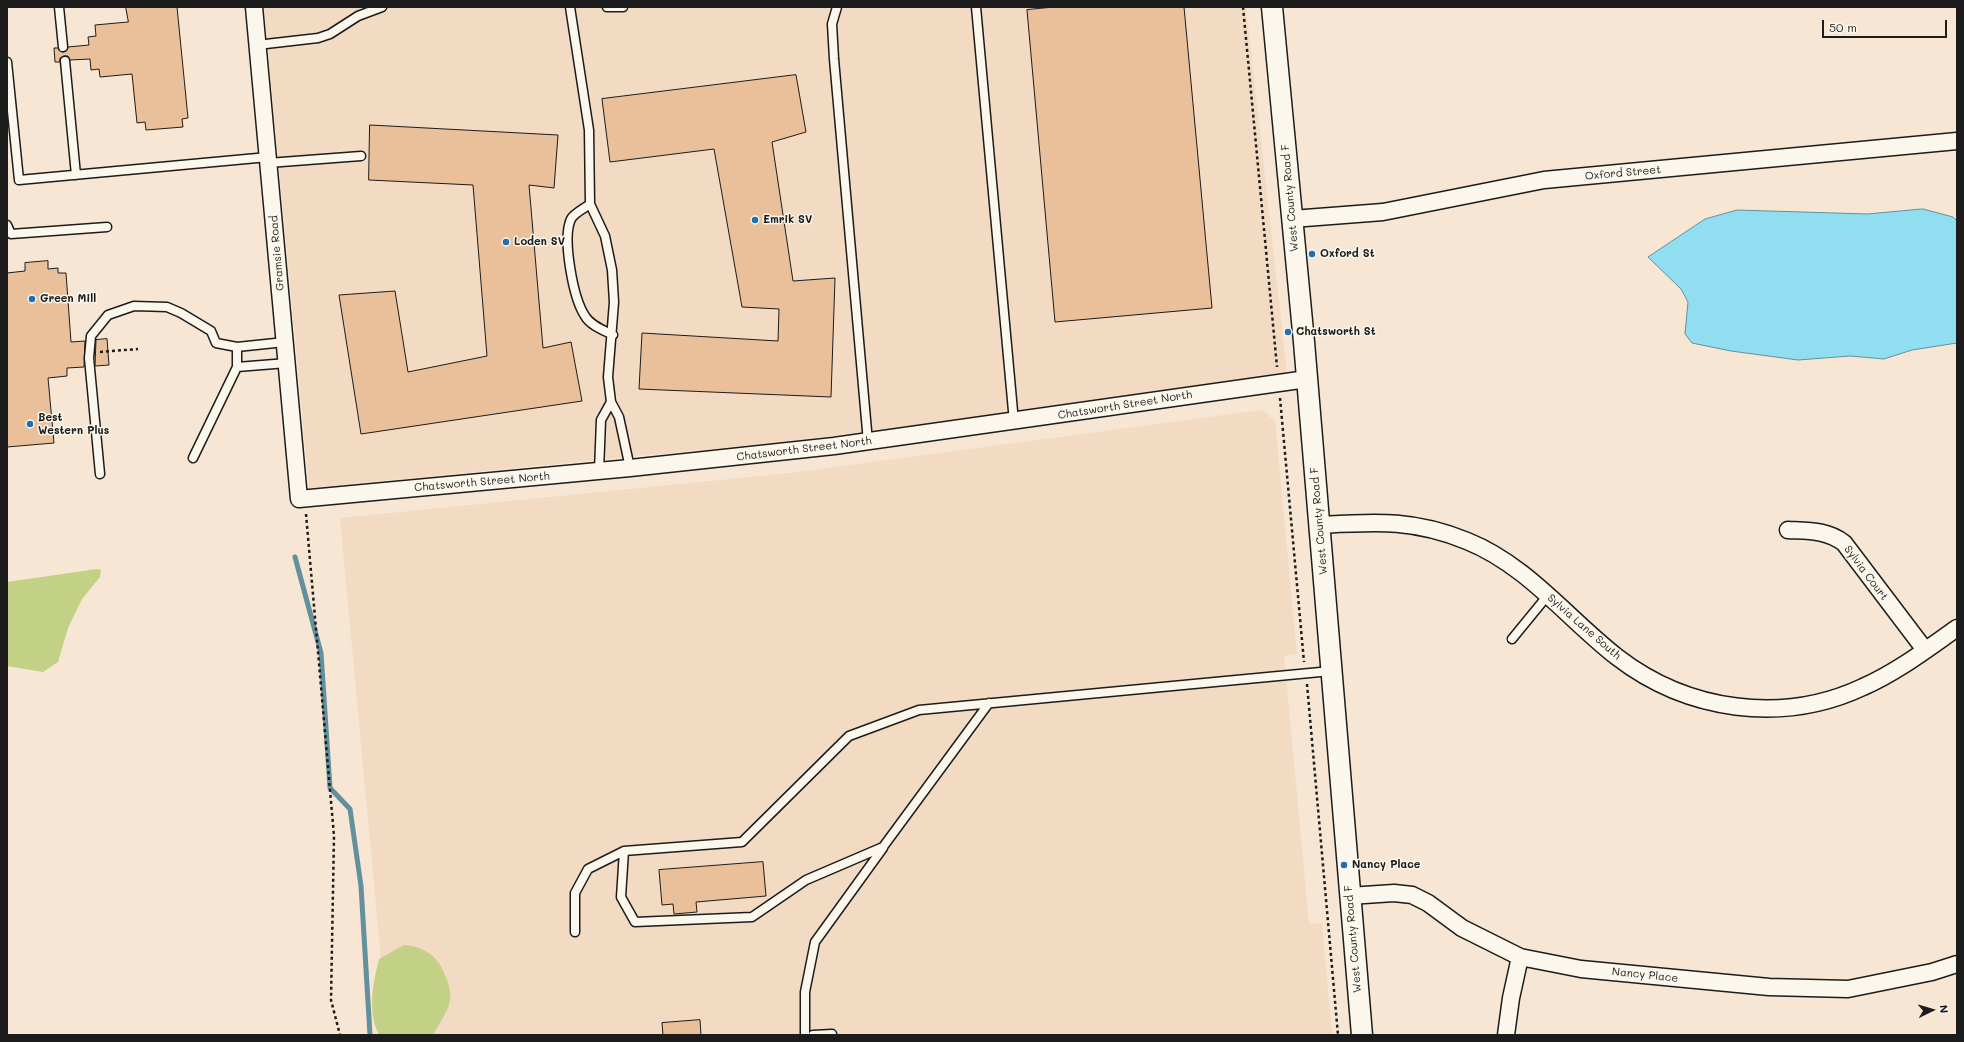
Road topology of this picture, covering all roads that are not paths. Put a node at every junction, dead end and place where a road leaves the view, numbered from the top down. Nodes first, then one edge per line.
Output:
1 (59, 7) edge
2 (254, 7) edge
3 (382, 7) edge
4 (570, 7) edge
5 (607, 7) edge
6 (623, 7) edge
7 (837, 7) edge
8 (976, 7) edge
9 (1272, 7) edge
10 (257, 45) junction
11 (63, 47) dead end
12 (65, 61) dead end
13 (7, 62) edge
14 (1957, 141) edge
15 (361, 156) dead end
16 (268, 160) junction
17 (76, 175) junction
18 (590, 204) junction
19 (1292, 219) junction
20 (7, 225) edge
21 (107, 227) dead end
22 (612, 335) junction
23 (285, 342) junction
24 (236, 347) junction
25 (287, 363) junction
26 (237, 367) junction
27 (1307, 379) junction
28 (611, 402) junction
29 (1014, 422) junction
30 (868, 442) junction
31 (193, 458) dead end
32 (630, 468) junction
33 (599, 471) junction
34 (100, 474) dead end
35 (302, 499) joint
36 (1319, 525) junction
37 (1788, 530) dead end
38 (1548, 595) junction
39 (1957, 628) edge
40 (1512, 639) dead end
41 (1925, 650) junction
42 (1332, 671) junction
43 (989, 704) junction
44 (883, 847) junction
45 (624, 851) junction
46 (1349, 896) junction
47 (574, 932) dead end
48 (1520, 957) junction
49 (1957, 964) edge
50 (832, 1034) dead end
51 (805, 1035) edge
52 (813, 1035) edge
53 (1362, 1035) edge
54 (1506, 1035) edge

1 - 11 lane
2 - 10 street, Gramsie Road
3 - 10 lane
4 - 18 lane
5 - 6 lane
7 - 30 lane
8 - 29 lane
9 - 19 street, West County Road F
10 - 16 street, Gramsie Road
12 - 17 lane
13 - 17 lane
14 - 19 street, Oxford Street
15 - 16 lane
16 - 17 lane
16 - 23 street, Gramsie Road
18 - 22 lane
18 - 22 lane
19 - 27 street, West County Road F
20 - 21 lane
22 - 28 lane
23 - 24 lane
23 - 25 street, Gramsie Road
24 - 26 lane
24 - 34 lane
25 - 26 lane
25 - 35 street, Gramsie Road
26 - 31 lane
27 - 29 street, Chatsworth Street North
27 - 36 street, West County Road F
28 - 32 lane
28 - 33 lane
29 - 30 street, Chatsworth Street North
30 - 32 street, Chatsworth Street North
32 - 33 street, Chatsworth Street North
33 - 35 street, Chatsworth Street North
36 - 38 street, Sylvia Lane South
36 - 42 street, West County Road F
37 - 41 street, Sylvia Court
38 - 40 lane
38 - 41 street, Sylvia Lane South
39 - 41 street, Sylvia Lane South
42 - 43 lane
42 - 46 street, West County Road F
43 - 44 lane
43 - 45 lane
44 - 45 lane
44 - 51 lane
45 - 47 lane
46 - 48 street, Nancy Place
46 - 53 street, West County Road F
48 - 49 street, Nancy Place
48 - 54 street
50 - 52 lane

